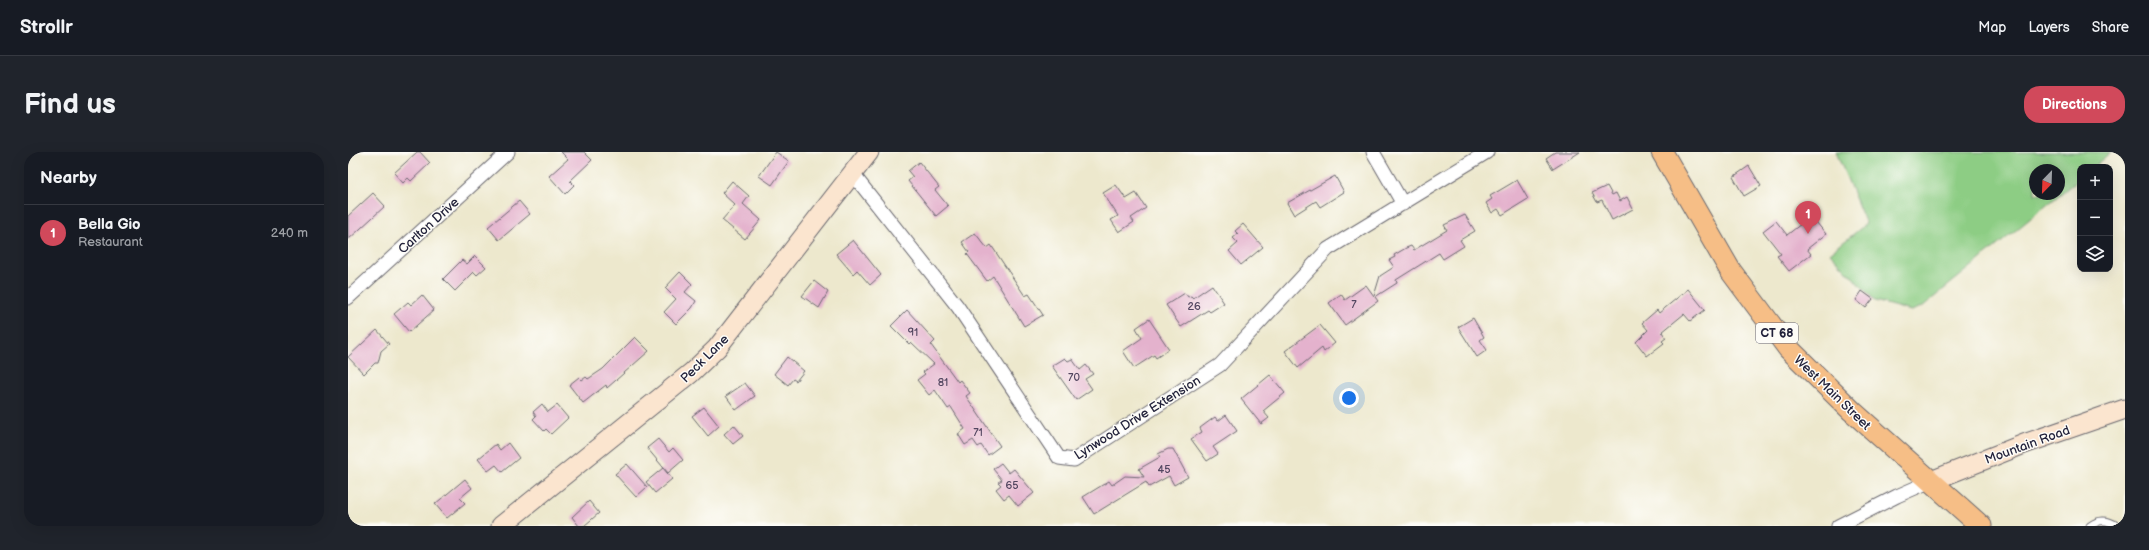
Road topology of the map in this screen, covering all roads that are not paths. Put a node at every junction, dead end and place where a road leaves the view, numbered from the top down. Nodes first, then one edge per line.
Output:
1 (508, 152) edge
2 (869, 152) edge
3 (1373, 152) edge
4 (1487, 152) edge
5 (1662, 152) edge
6 (852, 173) junction
7 (1403, 204) junction
8 (348, 298) edge
9 (2125, 409) edge
10 (1931, 481) junction
11 (501, 526) edge
12 (1838, 526) edge
13 (1981, 526) edge
14 (2090, 526) edge
15 (2117, 526) edge

1 - 8 street, Carlton Drive
2 - 6 street, Peck Lane
3 - 7 street
4 - 7 street, Lynwood Drive Extension
5 - 10 main road, West Main Street / CT 68
6 - 7 street, Lynwood Drive Extension
6 - 11 street, Peck Lane
9 - 10 street, Mountain Road
10 - 12 street
10 - 13 main road, West Main Street / CT 68
14 - 15 lane

